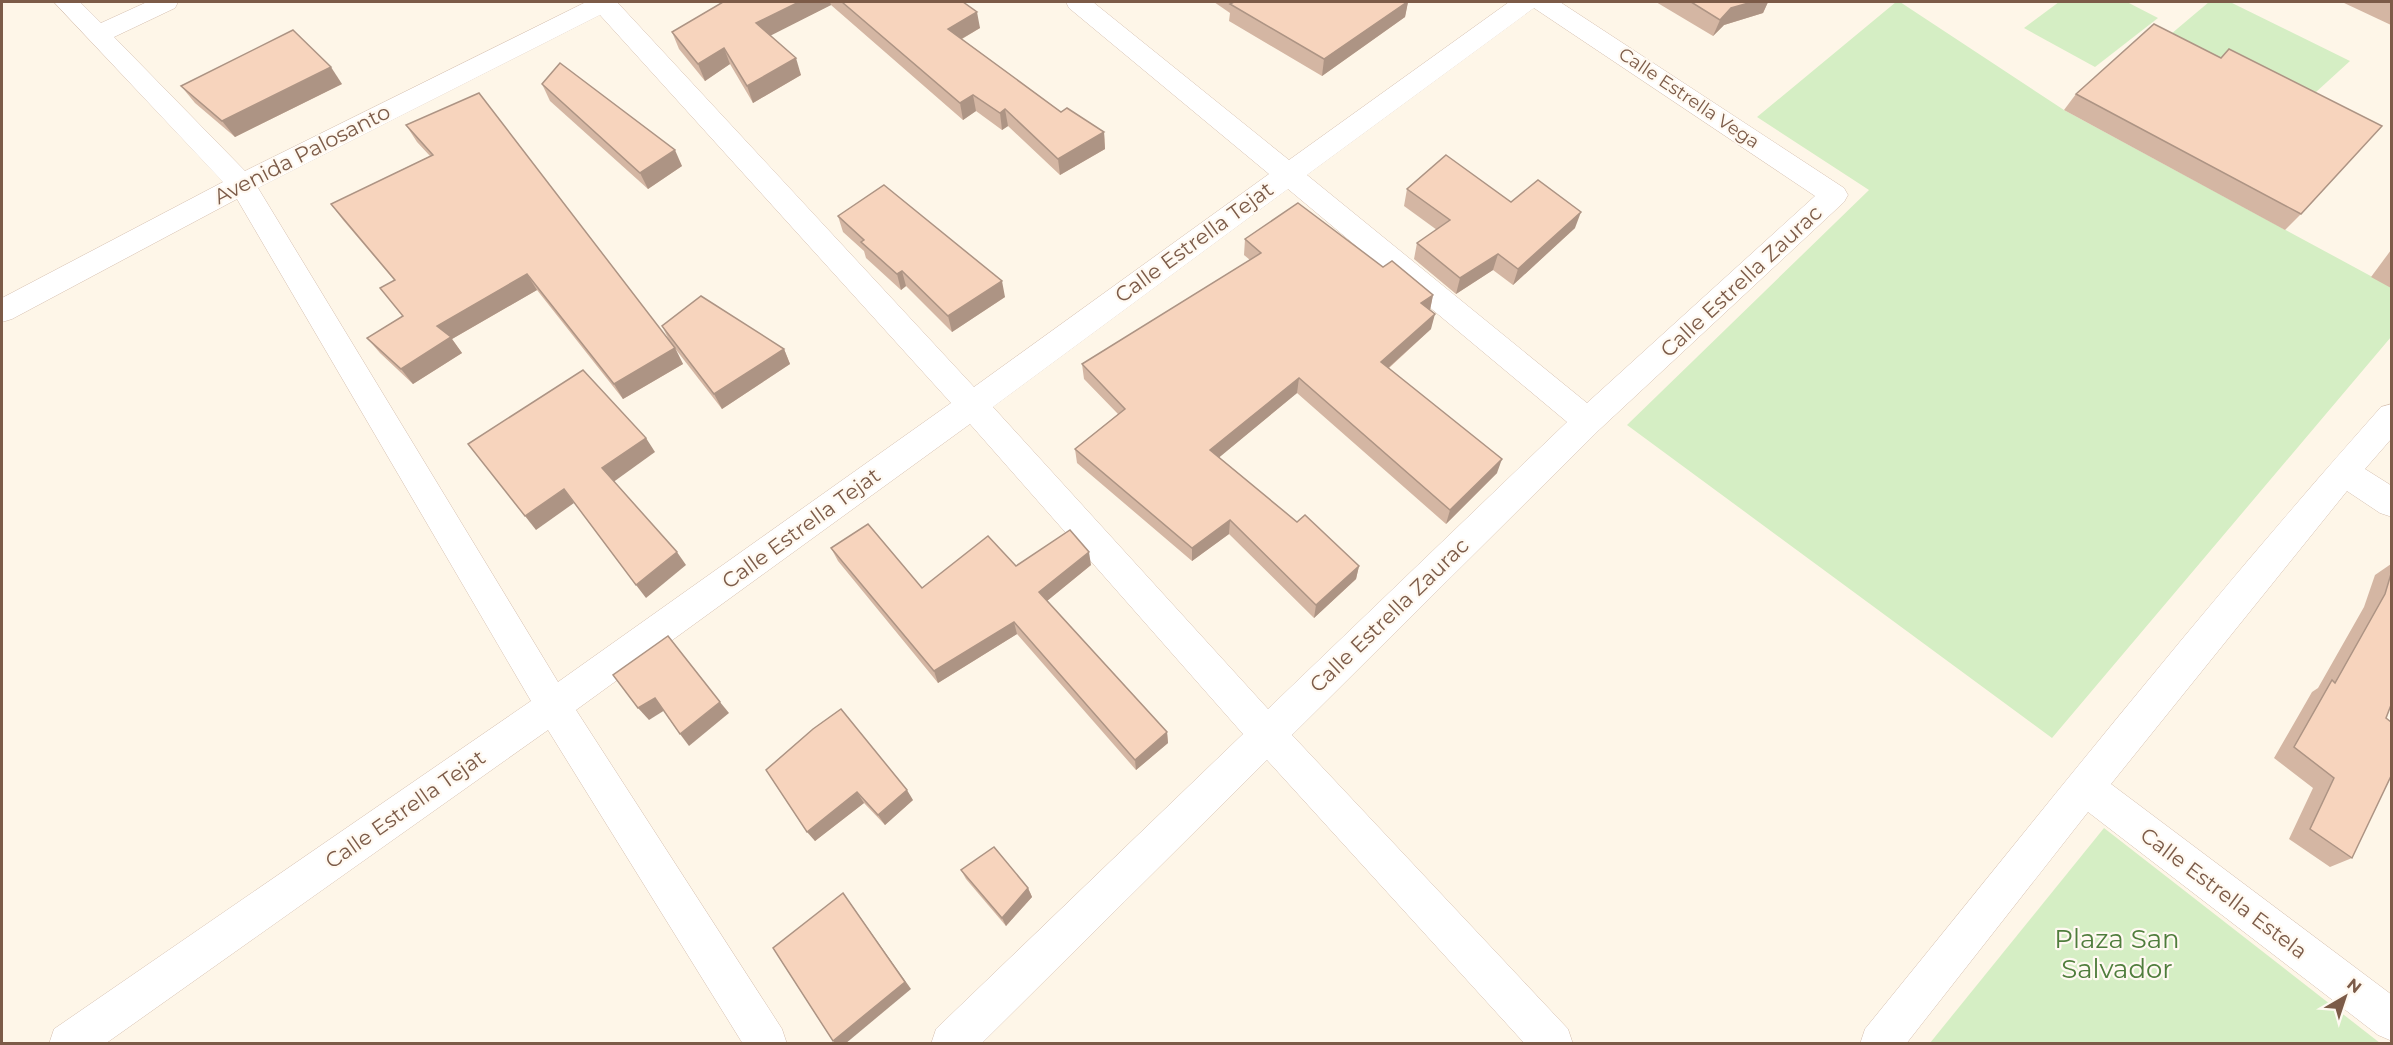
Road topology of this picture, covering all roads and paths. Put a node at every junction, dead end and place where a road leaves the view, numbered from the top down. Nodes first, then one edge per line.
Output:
1 (66, 2) edge
2 (166, 2) edge
3 (604, 2) edge
4 (1078, 2) edge
5 (1525, 2) edge
6 (1543, 2) edge
7 (97, 35) junction
8 (1287, 174) junction
9 (242, 184) junction
10 (1834, 195) joint
11 (2, 311) edge
12 (972, 405) junction
13 (2391, 416) edge
14 (1588, 421) junction
15 (2343, 472) junction
16 (2391, 503) edge
17 (554, 706) junction
18 (1267, 734) junction
19 (2085, 787) junction
20 (2391, 1021) edge
21 (69, 1044) edge
22 (767, 1044) edge
23 (951, 1044) edge
24 (1553, 1044) edge
25 (1880, 1044) edge

1 - 7 street
2 - 7 street
3 - 9 street, Avenida Palosanto
3 - 12 street
4 - 8 street
5 - 8 street, Calle Estrella Tejat
6 - 10 street, Calle Estrella Vega
7 - 9 street
8 - 12 street, Calle Estrella Tejat
8 - 14 street
9 - 11 street, Avenida Palosanto
9 - 17 street
10 - 14 street, Calle Estrella Zaurac
12 - 17 street, Calle Estrella Tejat
12 - 18 street
13 - 15 street
14 - 18 street, Calle Estrella Zaurac
15 - 16 street
15 - 19 street
17 - 21 street, Calle Estrella Tejat
17 - 22 street
18 - 23 street, Calle Estrella Zaurac
18 - 24 street
19 - 20 street, Calle Estrella Estela
19 - 25 street

